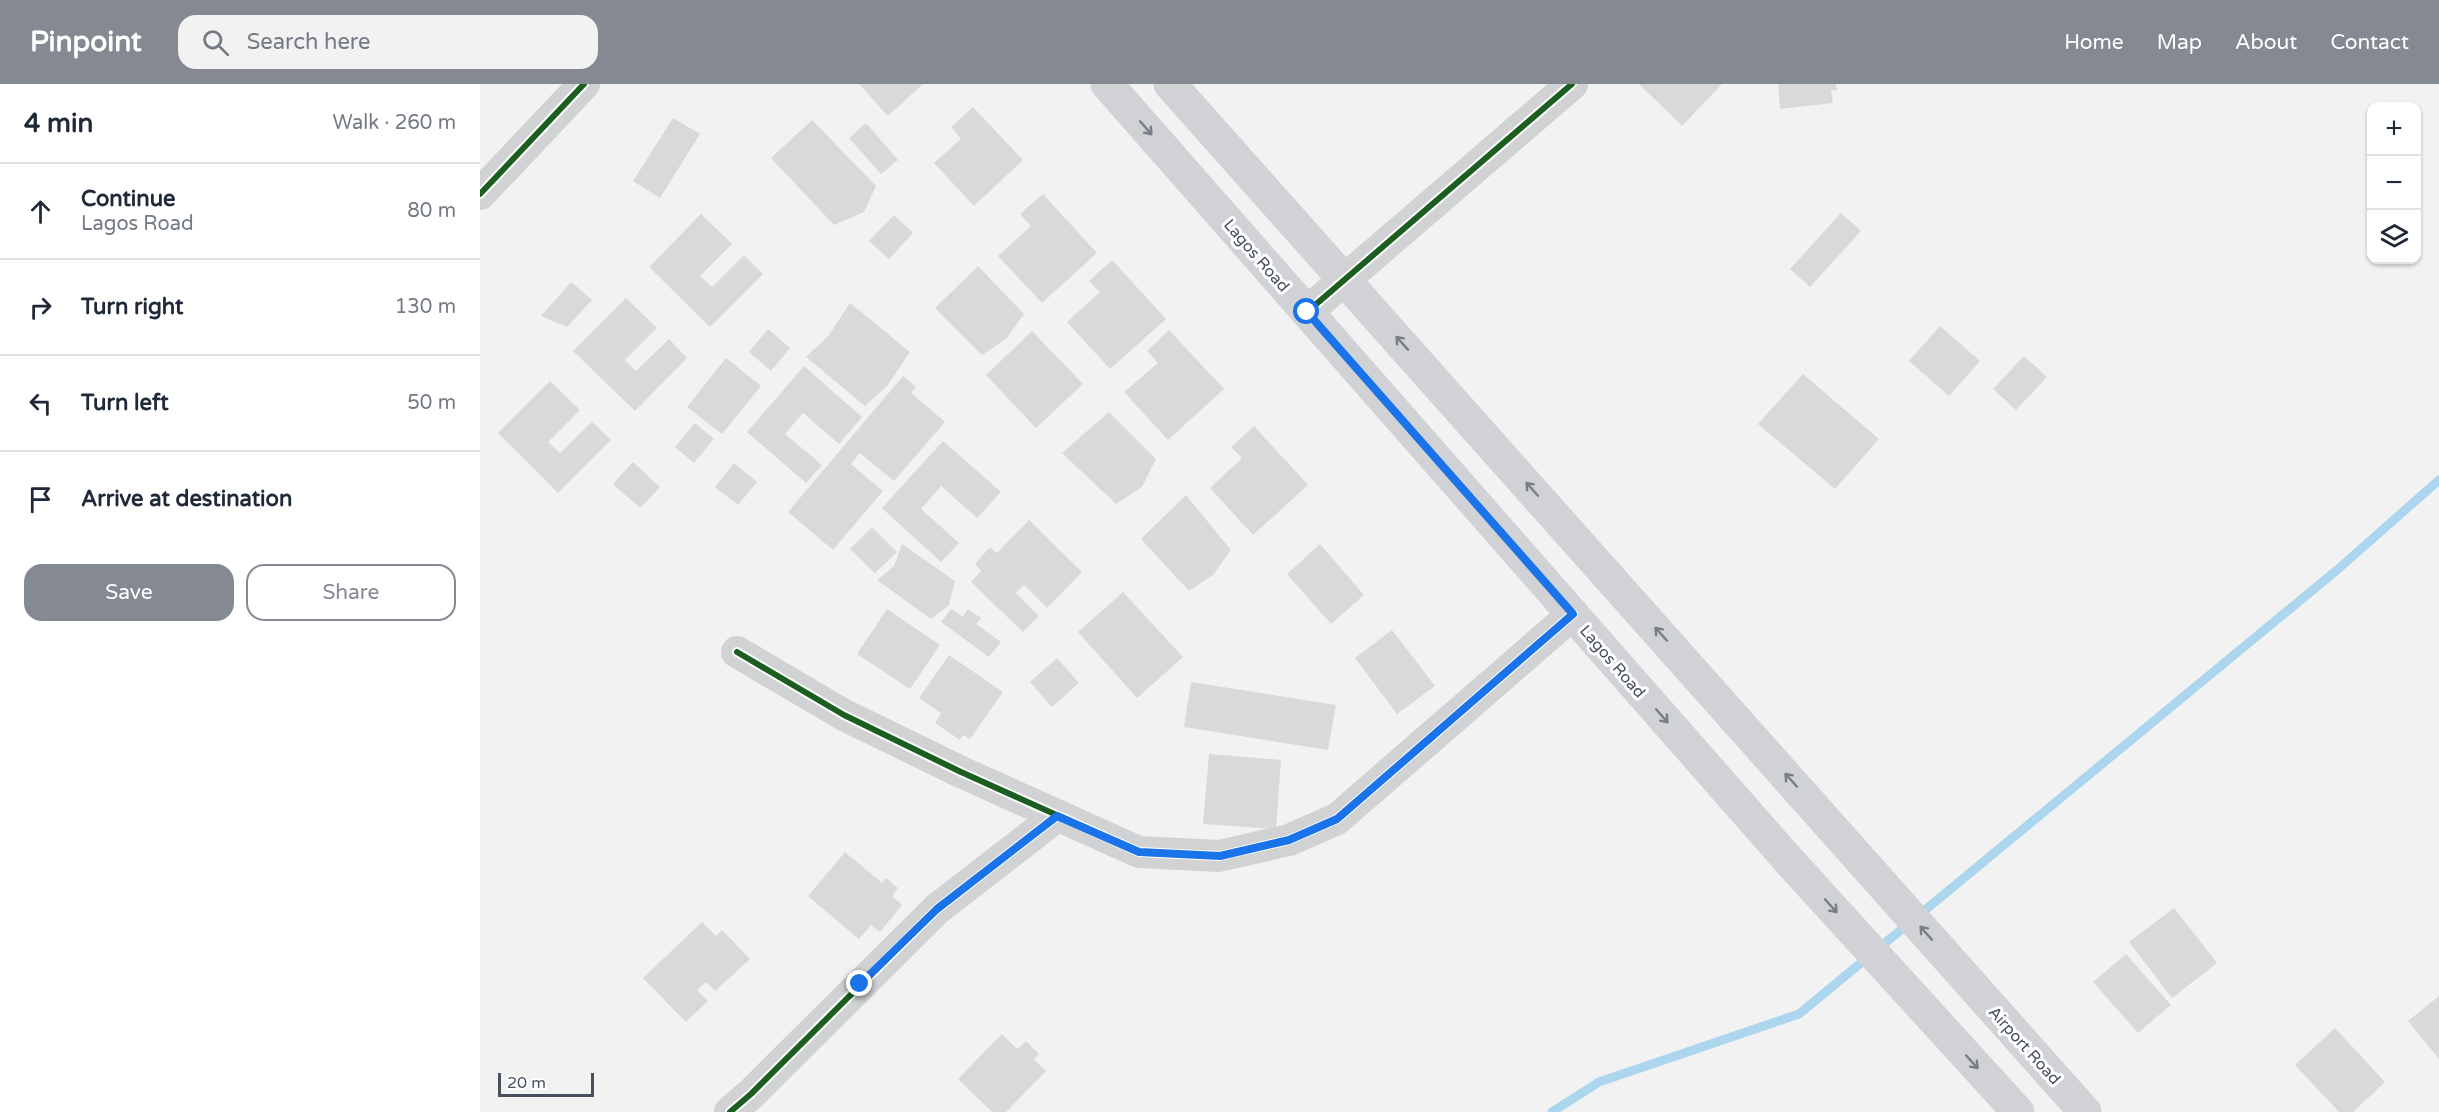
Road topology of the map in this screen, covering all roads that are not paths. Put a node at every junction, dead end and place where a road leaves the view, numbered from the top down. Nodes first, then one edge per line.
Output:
1 (584, 84) edge
2 (1107, 84) edge
3 (1170, 84) edge
4 (1572, 84) edge
5 (480, 194) edge
6 (1344, 279) junction
7 (1307, 312) junction
8 (1573, 614) junction
9 (737, 652) dead end
10 (1057, 816) junction
11 (730, 1112) edge
12 (2018, 1112) edge
13 (2085, 1112) edge

1 - 5 street
2 -> 7 main road, Lagos Road
3 - 6 main road
4 - 6 street
6 - 7 street
13 -> 6 main road, Airport Road
7 - 8 main road, Lagos Road
8 - 10 street
8 -> 12 main road, Lagos Road
9 - 10 street
10 - 11 street

